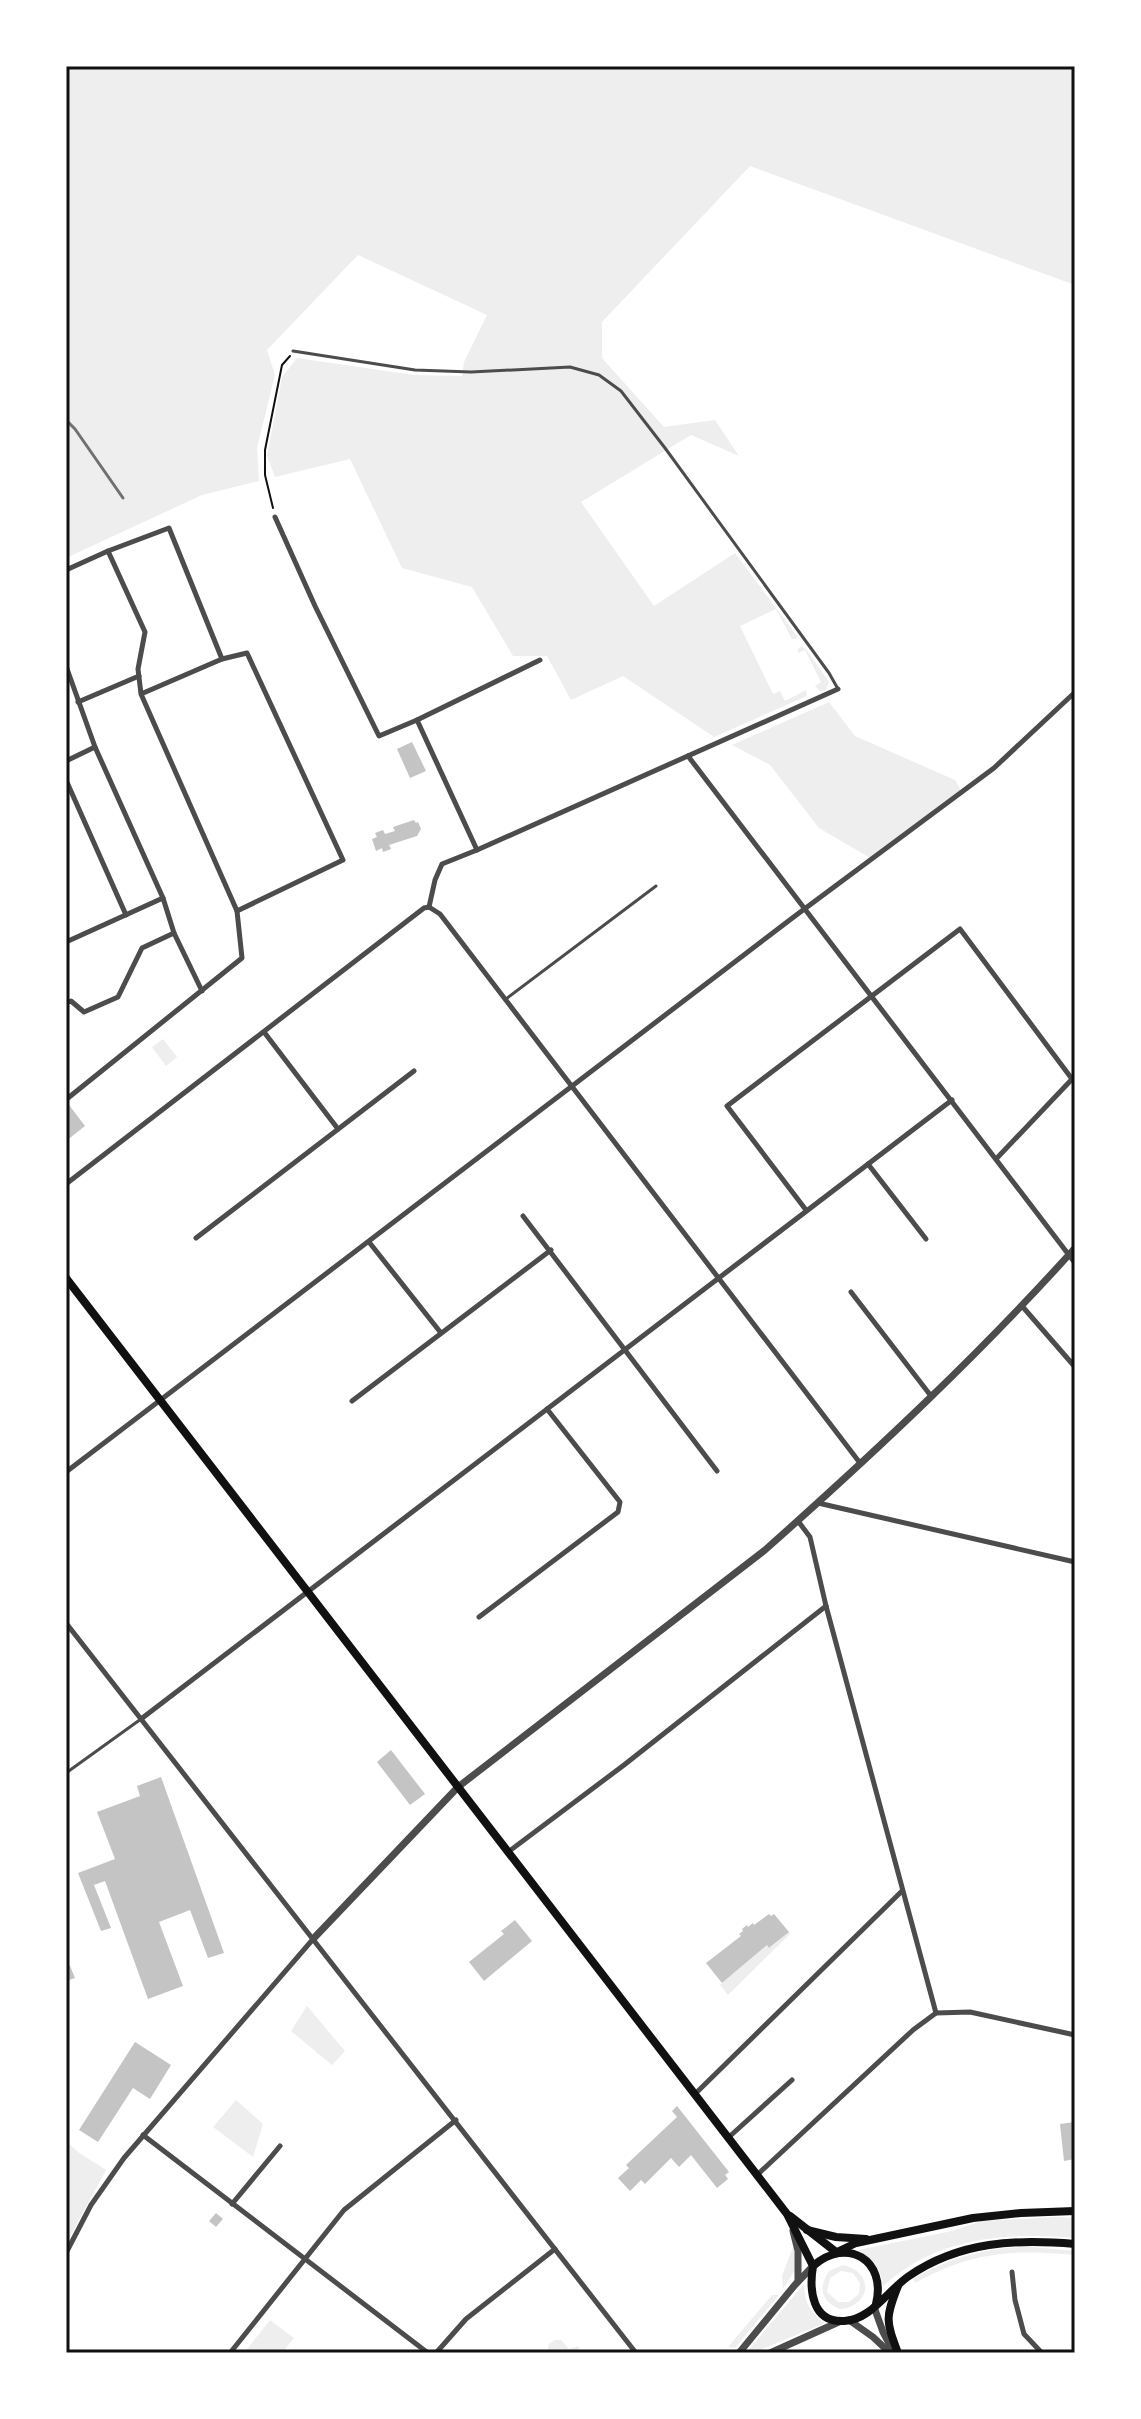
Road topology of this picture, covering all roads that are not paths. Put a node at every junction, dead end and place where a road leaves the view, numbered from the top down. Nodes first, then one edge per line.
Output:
1 (293, 351) road end
2 (275, 517) road end
3 (108, 551) junction
4 (66, 570) edge
5 (222, 659) junction
6 (540, 660) dead end
7 (66, 666) edge
8 (139, 676) junction
9 (838, 689) joint
10 (141, 694) junction
11 (1072, 695) dead end
12 (78, 702) junction
13 (417, 720) junction
14 (95, 747) junction
15 (688, 756) junction
16 (66, 761) edge
17 (66, 780) edge
18 (477, 850) junction
19 (656, 886) dead end
20 (163, 898) junction
21 (429, 907) junction
22 (805, 909) junction
23 (237, 911) junction
24 (126, 915) junction
25 (174, 933) junction
26 (67, 940) edge
27 (202, 991) junction
28 (871, 995) junction
29 (506, 999) junction
30 (66, 1003) edge
31 (264, 1032) junction
32 (414, 1071) dead end
33 (1074, 1078) edge
34 (572, 1086) junction
35 (66, 1093) edge
36 (952, 1100) junction
37 (338, 1129) junction
38 (997, 1158) junction
39 (868, 1164) junction
40 (66, 1184) edge
41 (806, 1211) junction
42 (523, 1216) dead end
43 (196, 1238) dead end
44 (926, 1239) dead end
45 (369, 1242) junction
46 (1075, 1248) edge
47 (551, 1250) junction
48 (1069, 1255) junction
49 (1075, 1263) edge
50 (66, 1278) edge
51 (719, 1278) junction
52 (851, 1292) dead end
53 (1022, 1306) junction
54 (441, 1333) junction
55 (626, 1348) junction
56 (1075, 1367) edge
57 (931, 1396) junction
58 (159, 1400) junction
59 (352, 1401) dead end
60 (547, 1409) junction
61 (860, 1463) junction
62 (717, 1471) dead end
63 (66, 1472) edge
64 (817, 1503) junction
65 (798, 1521) junction
66 (1075, 1562) edge
67 (308, 1592) junction
68 (826, 1606) junction
69 (479, 1617) dead end
70 (66, 1623) edge
71 (141, 1719) junction
72 (66, 1773) edge
73 (458, 1787) junction
74 (508, 1852) junction
75 (902, 1890) junction
76 (314, 1938) junction
77 (936, 2013) junction
78 (1075, 2035) edge
79 (792, 2080) dead end
80 (695, 2095) junction
81 (456, 2120) junction
82 (143, 2135) junction
83 (728, 2137) junction
84 (280, 2146) dead end
85 (757, 2175) junction
86 (232, 2204) junction
87 (1075, 2211) edge
88 (788, 2217) junction
89 (807, 2230) junction
90 (872, 2239) junction
91 (1075, 2244) edge
92 (555, 2249) junction
93 (836, 2252) junction
94 (66, 2253) edge
95 (304, 2259) junction
96 (813, 2266) junction
97 (1012, 2272) dead end
98 (798, 2281) junction
99 (900, 2283) junction
100 (875, 2306) junction
101 (845, 2321) junction
102 (230, 2353) edge
103 (428, 2353) edge
104 (436, 2353) edge
105 (636, 2353) edge
106 (739, 2353) edge
107 (770, 2353) edge
108 (894, 2353) edge
109 (1042, 2353) edge

1 - 9 lane
2 - 13 street
3 - 4 street
3 - 5 street
3 - 8 street
5 - 10 street
5 - 23 street
6 - 13 street
7 - 12 street
8 - 10 street
8 - 12 street
9 - 15 street
10 - 23 street
11 - 22 street
12 - 14 street
13 - 18 street
14 - 16 street
14 - 20 street
15 - 18 street
15 - 22 street
17 - 24 street
18 - 21 street
19 - 29 lane
20 - 24 street
20 - 25 street
21 - 29 street
21 - 31 street
22 - 28 street
22 - 34 street
23 - 27 street
24 - 26 street
25 - 27 street
25 - 30 street
27 - 35 street
28 - 33 street
28 - 36 street
28 - 41 street
29 - 34 street
31 - 37 street
31 - 40 street
32 - 37 street
33 - 38 street
34 - 45 street
34 - 51 street
36 - 38 street
36 - 39 street
37 - 43 street
38 - 48 street
39 - 41 street
39 - 44 street
41 - 51 street
42 - 47 street
45 - 54 street
45 - 58 street
46 - 48 street
47 - 54 street
47 - 55 street
48 - 49 street
48 - 53 street
50 - 58 main road
51 - 55 street
51 - 61 street
52 - 57 street
53 - 56 street
53 - 57 street
54 - 59 street
55 - 60 street
55 - 62 street
57 - 61 street
58 - 63 street
58 - 67 main road
60 - 67 street
60 - 69 street
61 - 64 street
64 - 65 street
64 - 66 street
65 - 68 street
65 - 73 street
67 - 71 street
67 - 73 main road
68 - 74 street
68 - 75 street
70 - 71 street
71 - 72 lane
71 - 76 street
73 - 74 main road
73 - 76 street
74 - 80 main road
75 - 77 street
75 - 80 street
76 - 81 street
76 - 82 street
77 - 78 street
77 - 85 street
79 - 83 street
80 - 83 main road
81 - 92 street
81 - 95 street
82 - 86 street
82 - 94 street
83 - 85 main road
84 - 86 street
85 - 88 main road
86 - 95 street
87 - 90 main road
88 - 89 main road
88 - 96 main road
88 - 98 street
89 - 90 main road
89 - 93 main road
90 - 93 main road
91 - 99 main road
92 - 104 street
92 - 105 street
93 - 96 main road
93 - 100 main road
95 - 102 street
95 - 103 street
96 - 98 street
96 - 101 main road
97 - 109 street
98 - 106 street
99 - 100 main road
99 - 108 main road
100 - 101 main road
100 - 108 street
101 - 107 street
101 - 108 street

